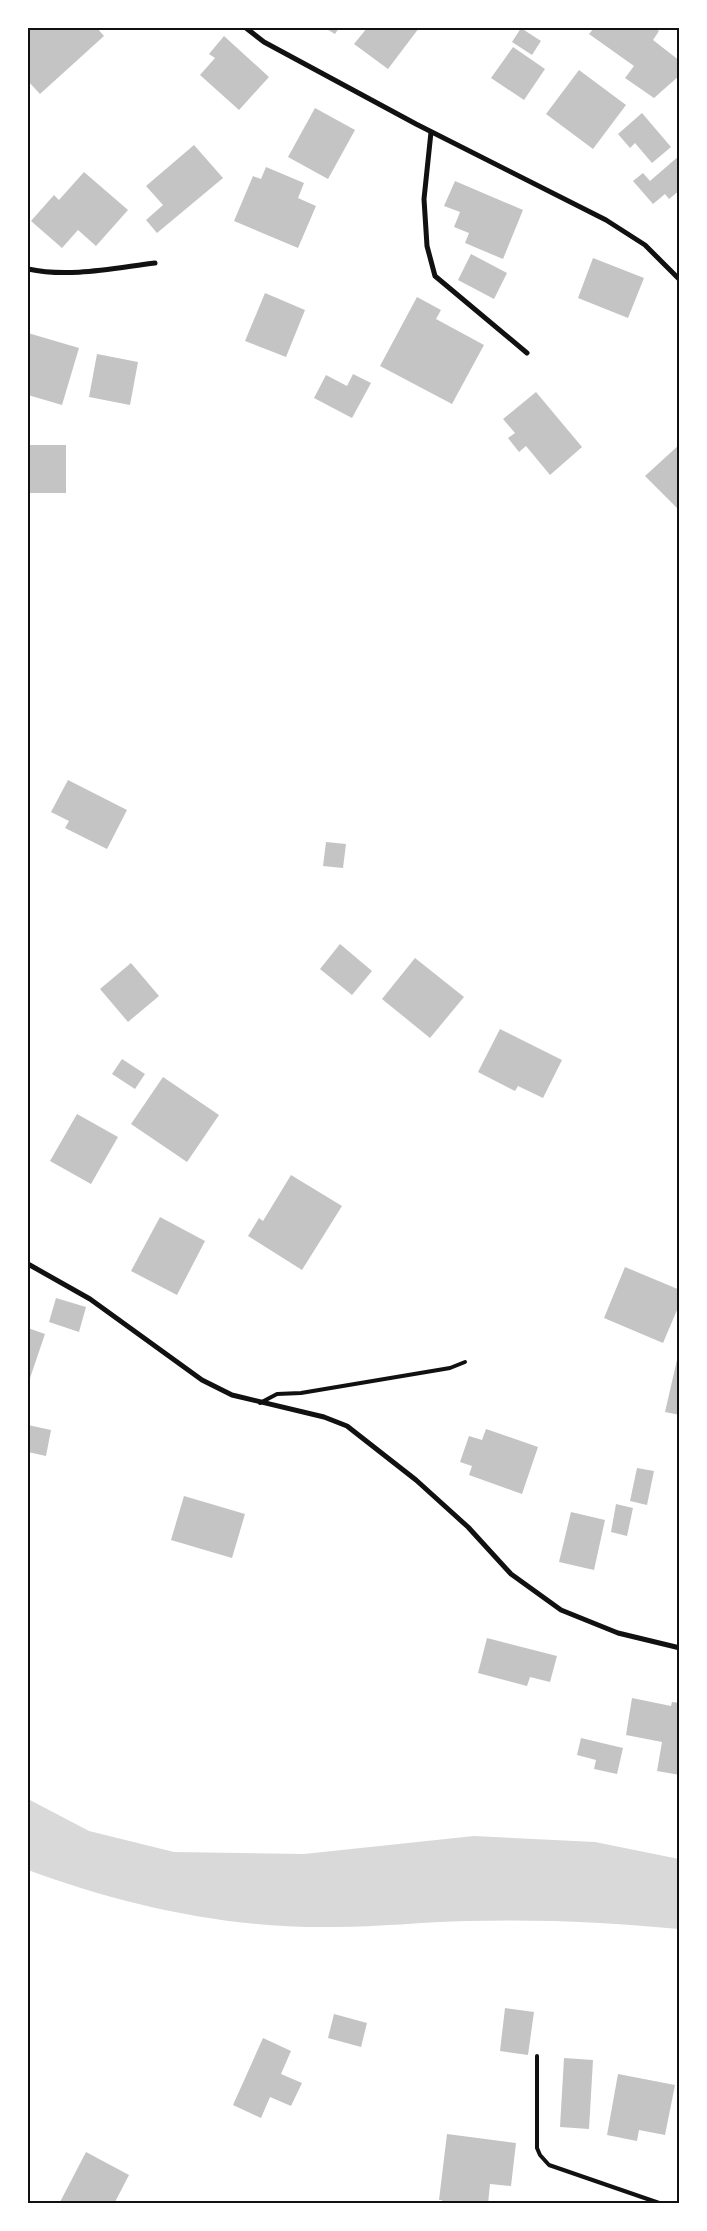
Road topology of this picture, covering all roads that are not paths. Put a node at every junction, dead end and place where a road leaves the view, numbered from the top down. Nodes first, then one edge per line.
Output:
1 (246, 28) edge
2 (431, 132) junction
3 (155, 263) dead end
4 (28, 269) edge
5 (680, 280) edge
6 (528, 353) dead end
7 (28, 1264) edge
8 (465, 1362) dead end
9 (260, 1403) junction
10 (680, 1648) edge
11 (538, 2056) dead end
12 (662, 2204) edge

1 - 2 street
2 - 5 street
2 - 6 street
3 - 4 street
7 - 9 street
8 - 9 lane
9 - 10 street
11 - 12 lane

